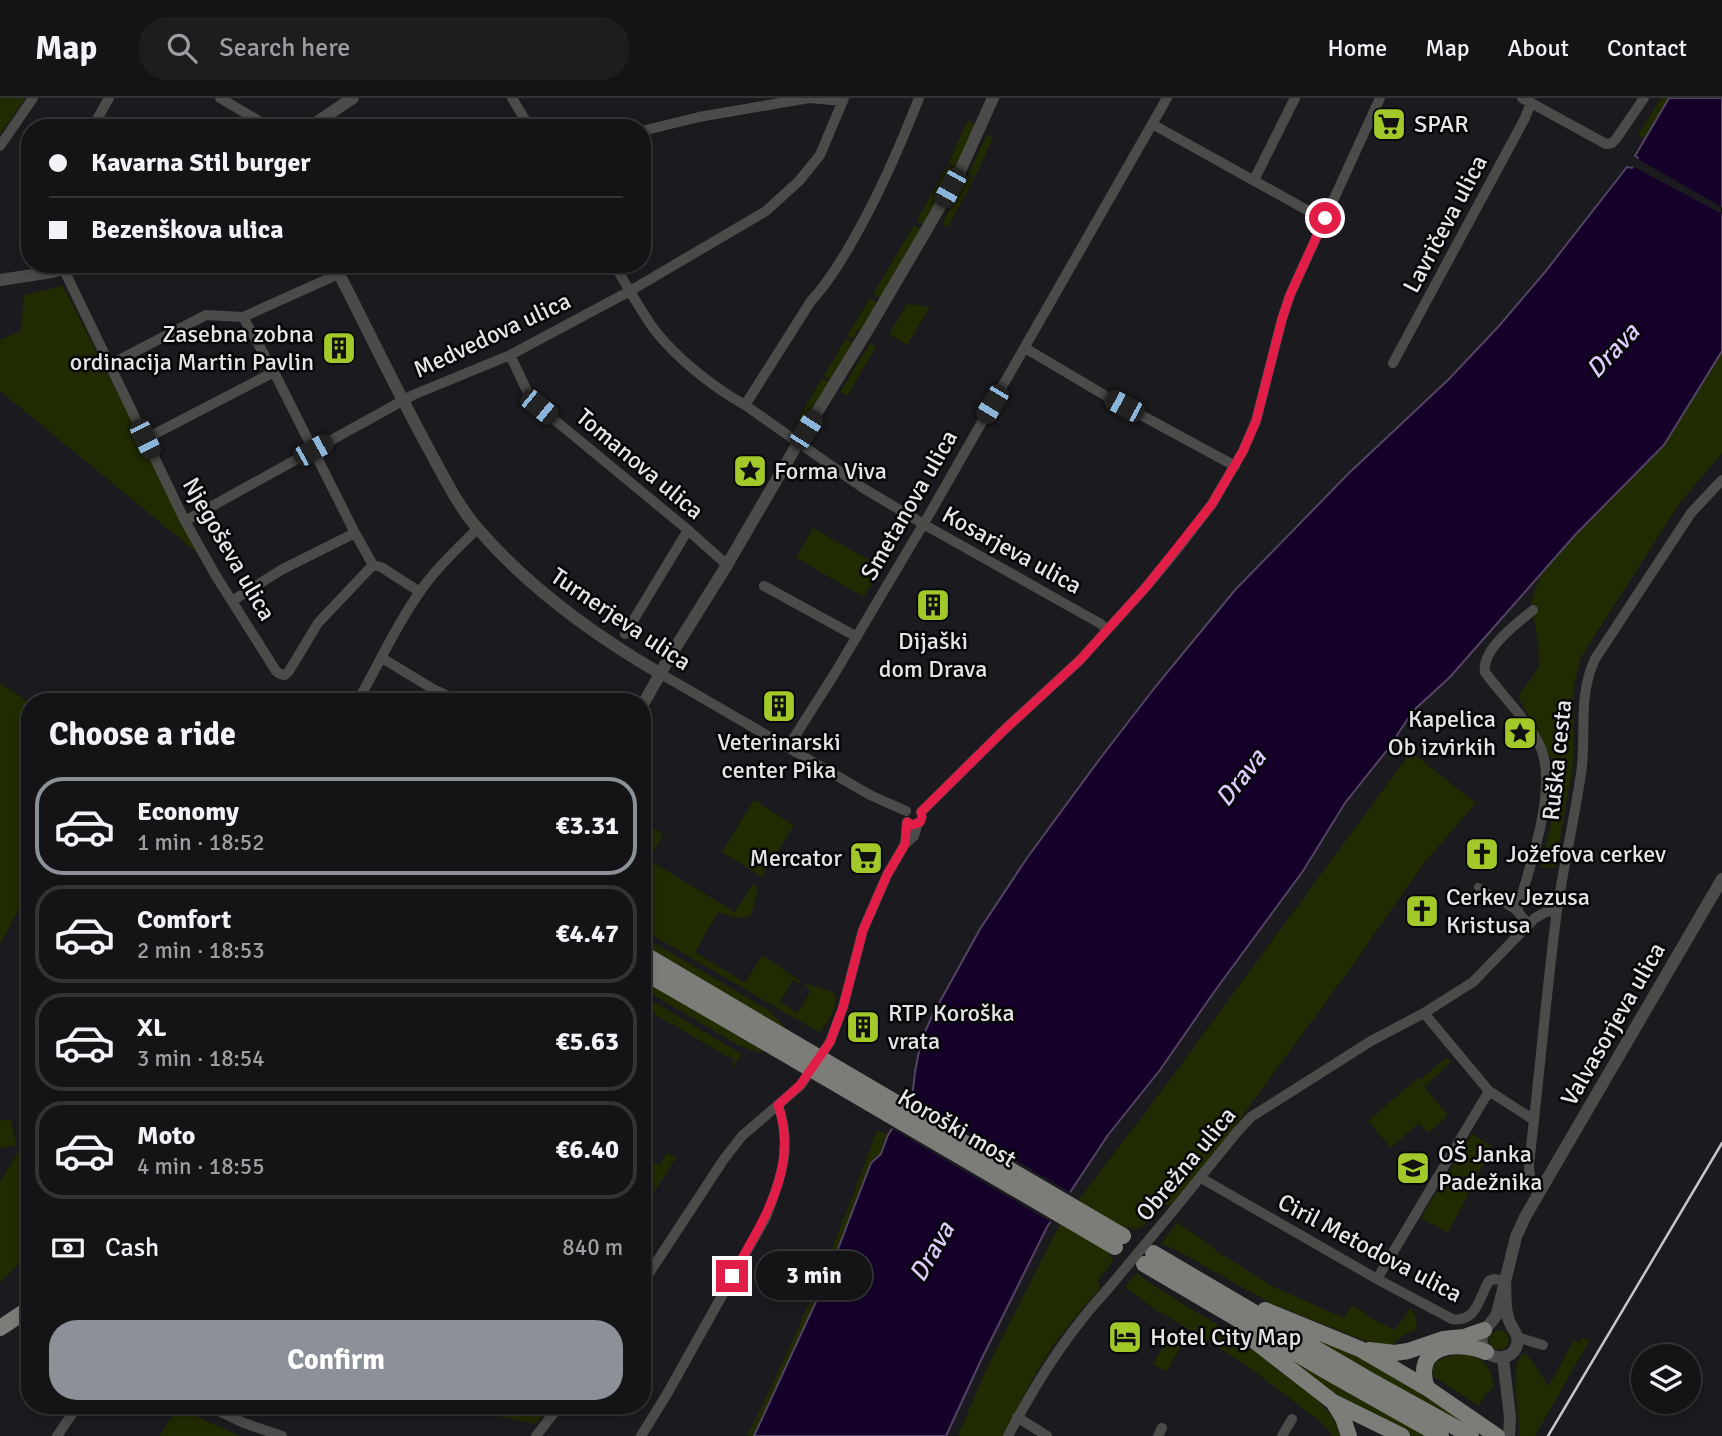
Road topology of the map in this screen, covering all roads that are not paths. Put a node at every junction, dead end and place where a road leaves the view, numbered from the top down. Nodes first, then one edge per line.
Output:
1 (33, 98) edge
2 (109, 98) edge
3 (220, 98) edge
4 (353, 98) edge
5 (512, 98) edge
6 (736, 98) edge
7 (919, 98) edge
8 (993, 98) edge
9 (1167, 98) edge
10 (1295, 98) edge
11 (1380, 98) edge
12 (1644, 98) edge
13 (843, 99) edge
14 (1526, 100) edge
15 (737, 110) junction
16 (97, 119) edge
17 (256, 119) edge
18 (322, 119) edge
19 (525, 119) edge
20 (1152, 124) junction
21 (651, 129) edge
22 (0, 146) edge
23 (1254, 180) junction
24 (1325, 218) junction
25 (35, 273) edge
26 (57, 273) edge
27 (329, 273) edge
28 (339, 273) edge
29 (619, 273) edge
30 (0, 280) edge
31 (630, 291) junction
32 (243, 317) junction
33 (1025, 348) junction
34 (510, 355) junction
35 (1393, 363) dead end
36 (109, 365) junction
37 (274, 372) junction
38 (403, 401) junction
39 (745, 405) junction
40 (145, 439) junction
41 (798, 443) junction
42 (313, 450) junction
43 (1235, 466) junction
44 (1722, 480) edge
45 (185, 521) junction
46 (923, 524) junction
47 (477, 528) junction
48 (688, 530) junction
49 (355, 533) junction
50 (373, 565) junction
51 (727, 565) junction
52 (764, 586) dead end
53 (420, 592) junction
54 (232, 601) junction
55 (1534, 610) dead end
56 (1107, 630) junction
57 (625, 634) dead end
58 (857, 637) junction
59 (382, 658) junction
60 (661, 674) junction
61 (363, 693) edge
62 (441, 693) edge
63 (650, 693) edge
64 (788, 747) junction
65 (913, 817) junction
66 (1722, 879) edge
67 (1478, 887) dead end
68 (1558, 910) junction
69 (1517, 911) junction
70 (1528, 924) junction
71 (651, 959) edge
72 (651, 976) edge
73 (1424, 1013) junction
74 (780, 1043) junction
75 (1489, 1091) junction
76 (778, 1105) junction
77 (1534, 1120) junction
78 (1201, 1178) junction
79 (1541, 1191) junction
80 (1125, 1245) dead end
81 (1148, 1259) dead end
82 (651, 1270) edge
83 (1377, 1279) junction
84 (1506, 1281) junction
85 (1218, 1300) junction
86 (21, 1314) edge
87 (1488, 1327) junction
88 (0, 1328) edge
89 (1514, 1332) junction
90 (1543, 1345) dead end
91 (1360, 1349) junction
92 (1486, 1352) junction
93 (1503, 1357) junction
94 (1427, 1388) junction
95 (1333, 1402) junction
96 (72, 1414) edge
97 (225, 1414) edge
98 (553, 1414) edge
99 (1017, 1417) junction
100 (1292, 1419) dead end
101 (57, 1436) edge
102 (282, 1436) edge
103 (537, 1436) edge
104 (641, 1436) edge
105 (1008, 1436) edge
106 (1047, 1436) edge
107 (1282, 1436) edge
108 (1349, 1436) edge
109 (1372, 1436) edge
110 (1401, 1436) edge
111 (1441, 1436) edge
112 (1471, 1436) edge
113 (1497, 1436) edge
114 (1509, 1436) edge

1 - 22 street
2 - 16 street
3 - 17 street
4 - 18 street
5 - 19 street
6 - 15 street
7 - 39 street
8 - 41 street
9 - 20 street, Smetanova ulica
10 - 23 street
11 - 24 street
12 - 14 street
13 - 15 street
13 - 31 street, Medvedova ulica
14 - 35 street, Lavričeva ulica
15 - 21 street
20 - 23 street
20 - 33 street, Smetanova ulica
23 - 24 street
24 - 43 street
25 - 30 street
26 - 36 street, Njegoševa ulica
27 - 32 street
28 - 38 street, Turnerjeva ulica
29 - 31 street, Kosarjeva ulica
31 - 34 street, Medvedova ulica
31 - 39 street, Kosarjeva ulica
32 - 36 street
32 - 37 street
33 - 43 street
33 - 46 street, Smetanova ulica
34 - 38 street, Medvedova ulica
34 - 48 street, Tomanova ulica
36 - 40 street, Njegoševa ulica
37 - 40 street
37 - 42 street
38 - 42 street, Medvedova ulica
38 - 47 street, Turnerjeva ulica
39 - 41 street, Kosarjeva ulica
40 - 45 street, Njegoševa ulica
41 - 46 street, Kosarjeva ulica
41 - 51 street
42 - 45 street, Medvedova ulica
42 - 49 street
43 - 56 street
44 - 68 street, Ruška cesta
45 - 54 street, Njegoševa ulica
46 - 56 street, Kosarjeva ulica
46 - 58 street, Smetanova ulica
47 - 53 street
47 - 60 street, Turnerjeva ulica
48 - 51 street, Tomanova ulica
48 - 57 street
49 - 50 street
49 - 54 street
50 - 53 street
50 - 54 street, Njegoševa ulica
51 - 60 street
52 - 58 street
53 - 59 street
55 - 69 street
56 - 65 street
58 - 64 street, Smetanova ulica
59 - 61 street
59 - 62 street
60 - 63 street
60 - 64 street, Turnerjeva ulica
64 - 65 street, Turnerjeva ulica
65 - 76 street
66 - 79 street, Valvasorjeva ulica
67 - 69 street
68 - 70 street, Obrežna ulica
68 - 77 street, Ruška cesta
69 - 70 street
70 - 73 street, Obrežna ulica
71 - 74 main road
72 - 74 main road
73 - 75 street
73 - 78 street, Obrežna ulica
74 - 80 main road, Koroški most, bridge
75 - 77 street
75 - 83 street
76 - 82 street
76 - 104 street
77 - 79 street, Ruška cesta
78 - 83 street, Ciril Metodova ulica
78 - 99 street, Obrežna ulica, bridge
79 - 84 street
81 - 85 main road
83 - 84 street, Ciril Metodova ulica
84 - 87 street
84 - 89 street
85 - 91 main road
85 - 95 main road
85 - 111 main road
85 - 112 main road
86 - 88 main road
87 - 89 street
87 - 91 main road
87 - 92 street
89 - 90 street
89 - 93 street
91 - 94 main road
92 - 93 street
92 - 94 main road
93 - 114 street
94 - 113 main road
95 - 108 main road
95 - 110 main road
96 - 101 street
97 - 102 street
98 - 103 street
99 - 105 street, Obrežna ulica
99 - 106 street
100 - 107 street
109 - 110 main road

